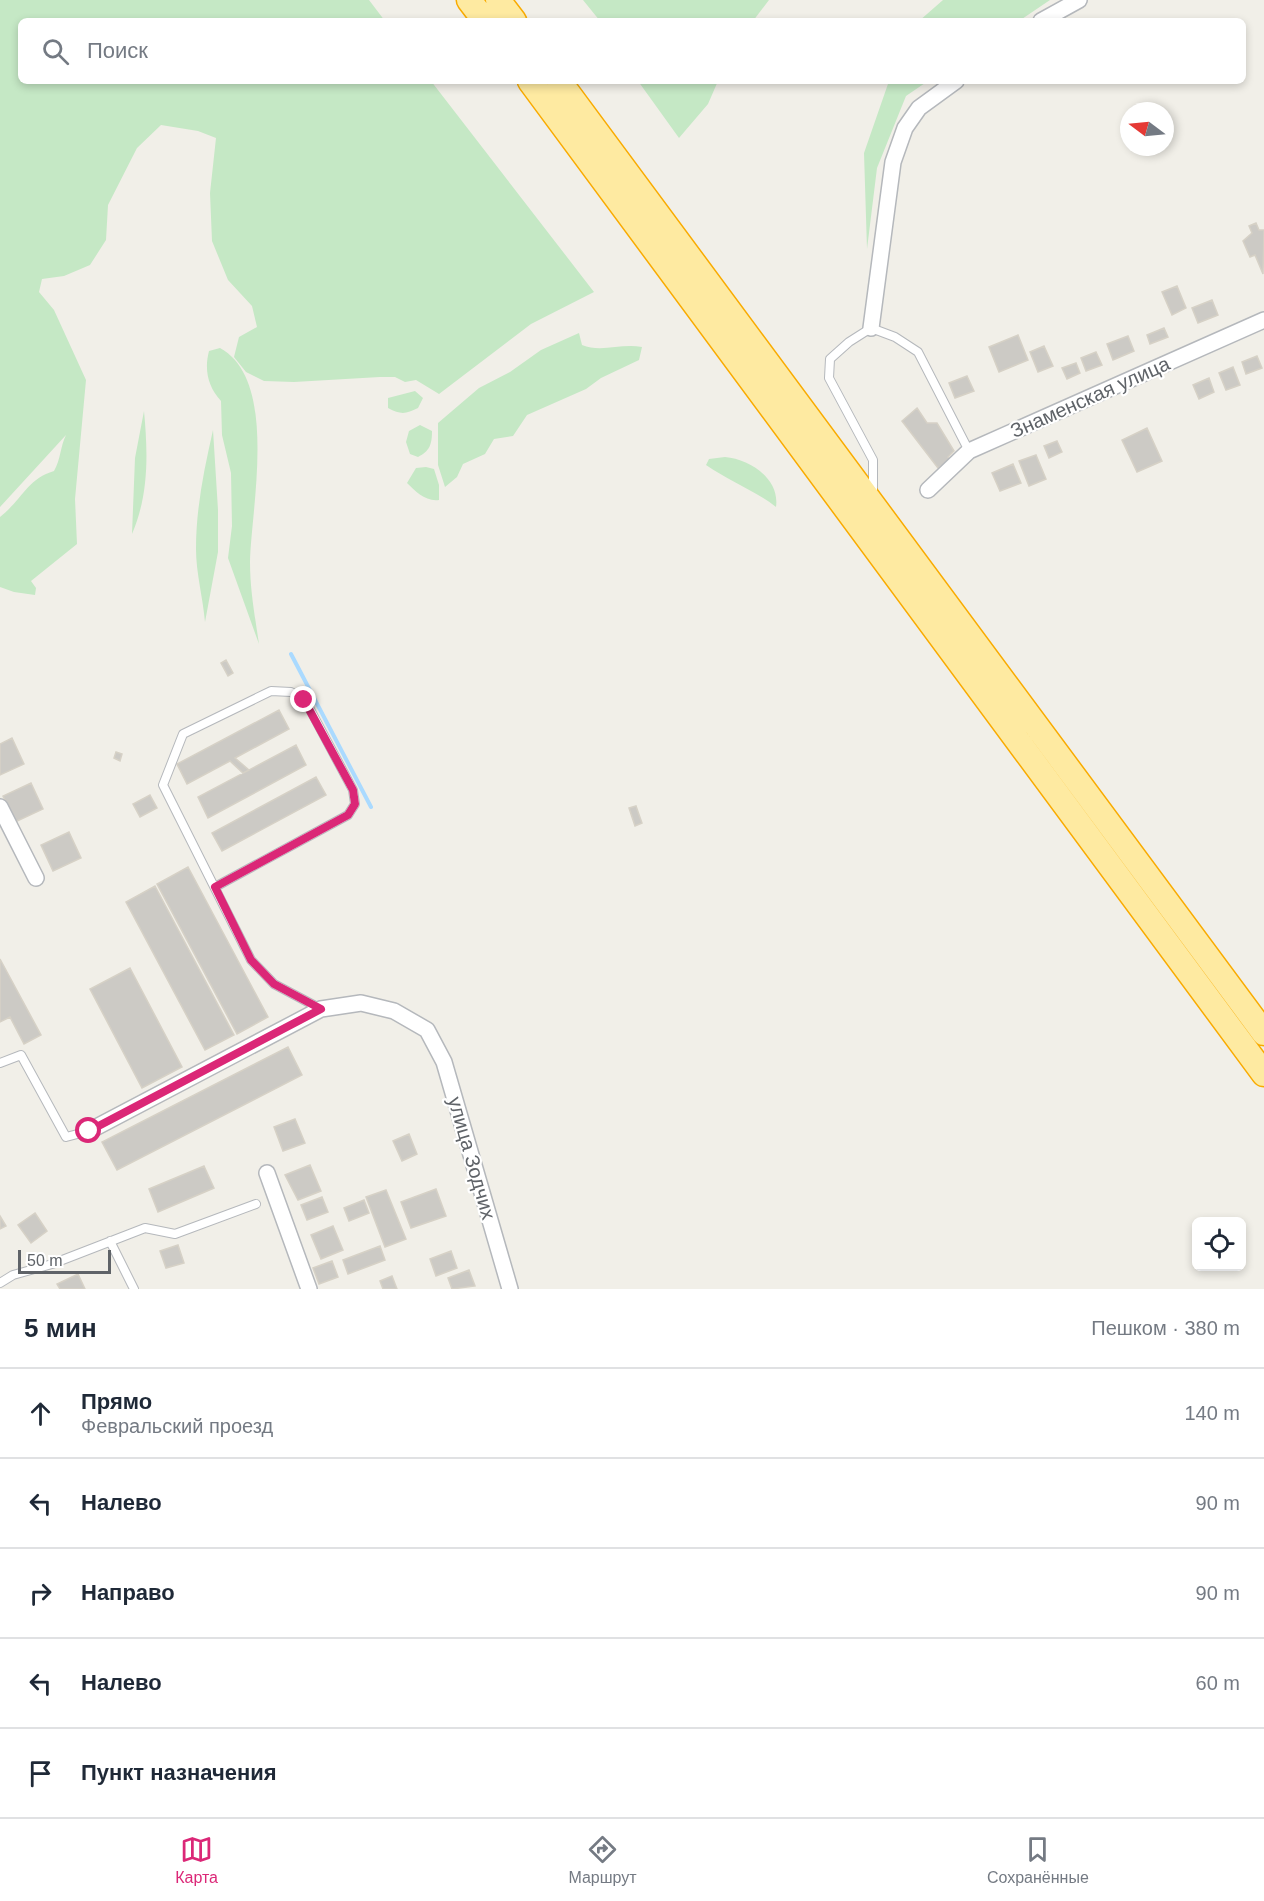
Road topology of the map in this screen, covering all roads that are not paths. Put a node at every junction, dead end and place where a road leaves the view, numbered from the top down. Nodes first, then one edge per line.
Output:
1 (469, 0) edge
2 (498, 0) edge
3 (1079, 0) edge
4 (483, 18) edge
5 (512, 18) edge
6 (1046, 18) edge
7 (532, 84) edge
8 (561, 84) edge
9 (952, 84) edge
10 (1264, 320) edge
11 (871, 328) junction
12 (969, 451) junction
13 (928, 490) dead end
14 (872, 506) junction
15 (0, 807) edge
16 (36, 878) dead end
17 (215, 887) junction
18 (321, 1009) junction
19 (1264, 1033) edge
20 (0, 1063) edge
21 (1264, 1074) edge
22 (89, 1131) joint
23 (267, 1173) dead end
24 (256, 1204) dead end
25 (110, 1241) junction
26 (0, 1283) edge
27 (134, 1289) edge
28 (309, 1289) edge
29 (510, 1289) edge

1 - 4 highway
2 - 5 highway
3 - 6 street
7 - 21 highway
8 - 14 highway
9 - 11 street
10 - 12 street, Знаменская улица
11 - 12 lane
11 - 14 lane
12 - 13 street, Знаменская улица
14 - 19 highway
15 - 16 street
17 - 17 lane
17 - 18 lane
18 - 22 street
18 - 29 street, улица Зодчих
20 - 22 lane
23 - 28 street
24 - 25 lane
25 - 26 lane
25 - 27 lane

